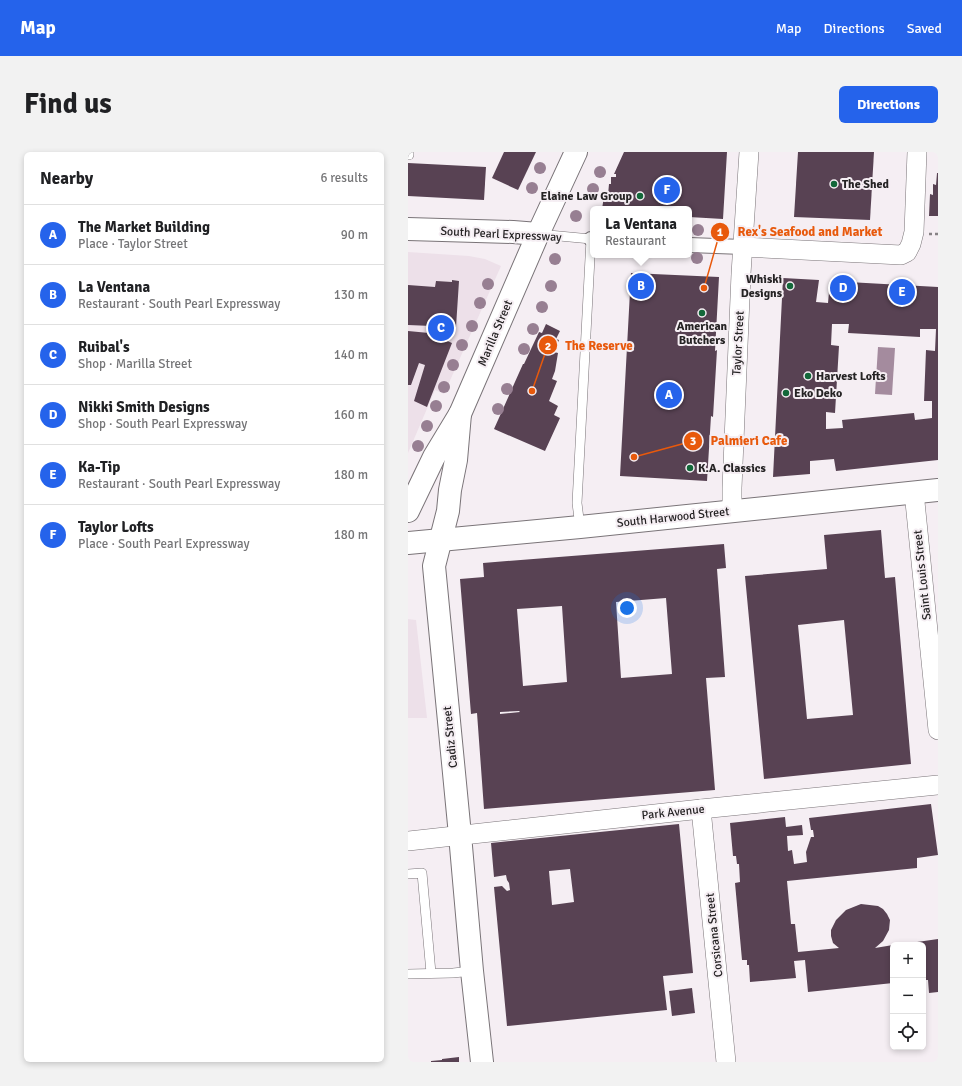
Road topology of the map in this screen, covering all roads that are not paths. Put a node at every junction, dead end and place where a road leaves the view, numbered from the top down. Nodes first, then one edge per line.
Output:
1 (576, 152) edge
2 (749, 152) edge
3 (917, 152) edge
4 (408, 229) edge
5 (538, 234) junction
6 (590, 239) edge
7 (692, 244) edge
8 (743, 247) junction
9 (591, 258) edge
10 (460, 414) junction
11 (938, 490) edge
12 (914, 492) junction
13 (408, 511) edge
14 (732, 511) junction
15 (580, 527) junction
16 (440, 540) junction
17 (408, 543) edge
18 (938, 730) edge
19 (938, 785) edge
20 (701, 809) junction
21 (460, 836) junction
22 (408, 841) edge
23 (408, 874) edge
24 (472, 971) junction
25 (431, 973) junction
26 (408, 974) edge
27 (482, 1062) edge
28 (726, 1062) edge

1 - 5 main road, Marilla Street
2 - 8 street, Taylor Street
3 - 8 street
4 - 5 main road, South Pearl Expressway
5 - 6 lane, South Pearl Expressway
5 - 10 main road, Marilla Street
7 - 8 street
8 - 14 street, Taylor Street
9 - 15 lane
10 - 13 main road, Marilla Street
10 - 16 main road, Cadiz Street
11 - 12 main road, South Harwood Street
12 - 14 main road, South Harwood Street
12 - 18 street, Saint Louis Street
14 - 15 main road, South Harwood Street
15 - 16 main road, South Harwood Street
16 - 17 main road, South Harwood Street
16 - 21 main road, Cadiz Street
19 - 20 street, Park Avenue
20 - 21 street, Park Avenue
20 - 28 street, Corsicana Street
21 - 22 street, Park Avenue
21 - 24 main road, Cadiz Street
23 - 25 lane
24 - 25 lane
24 - 27 main road, Cadiz Street
25 - 26 lane

